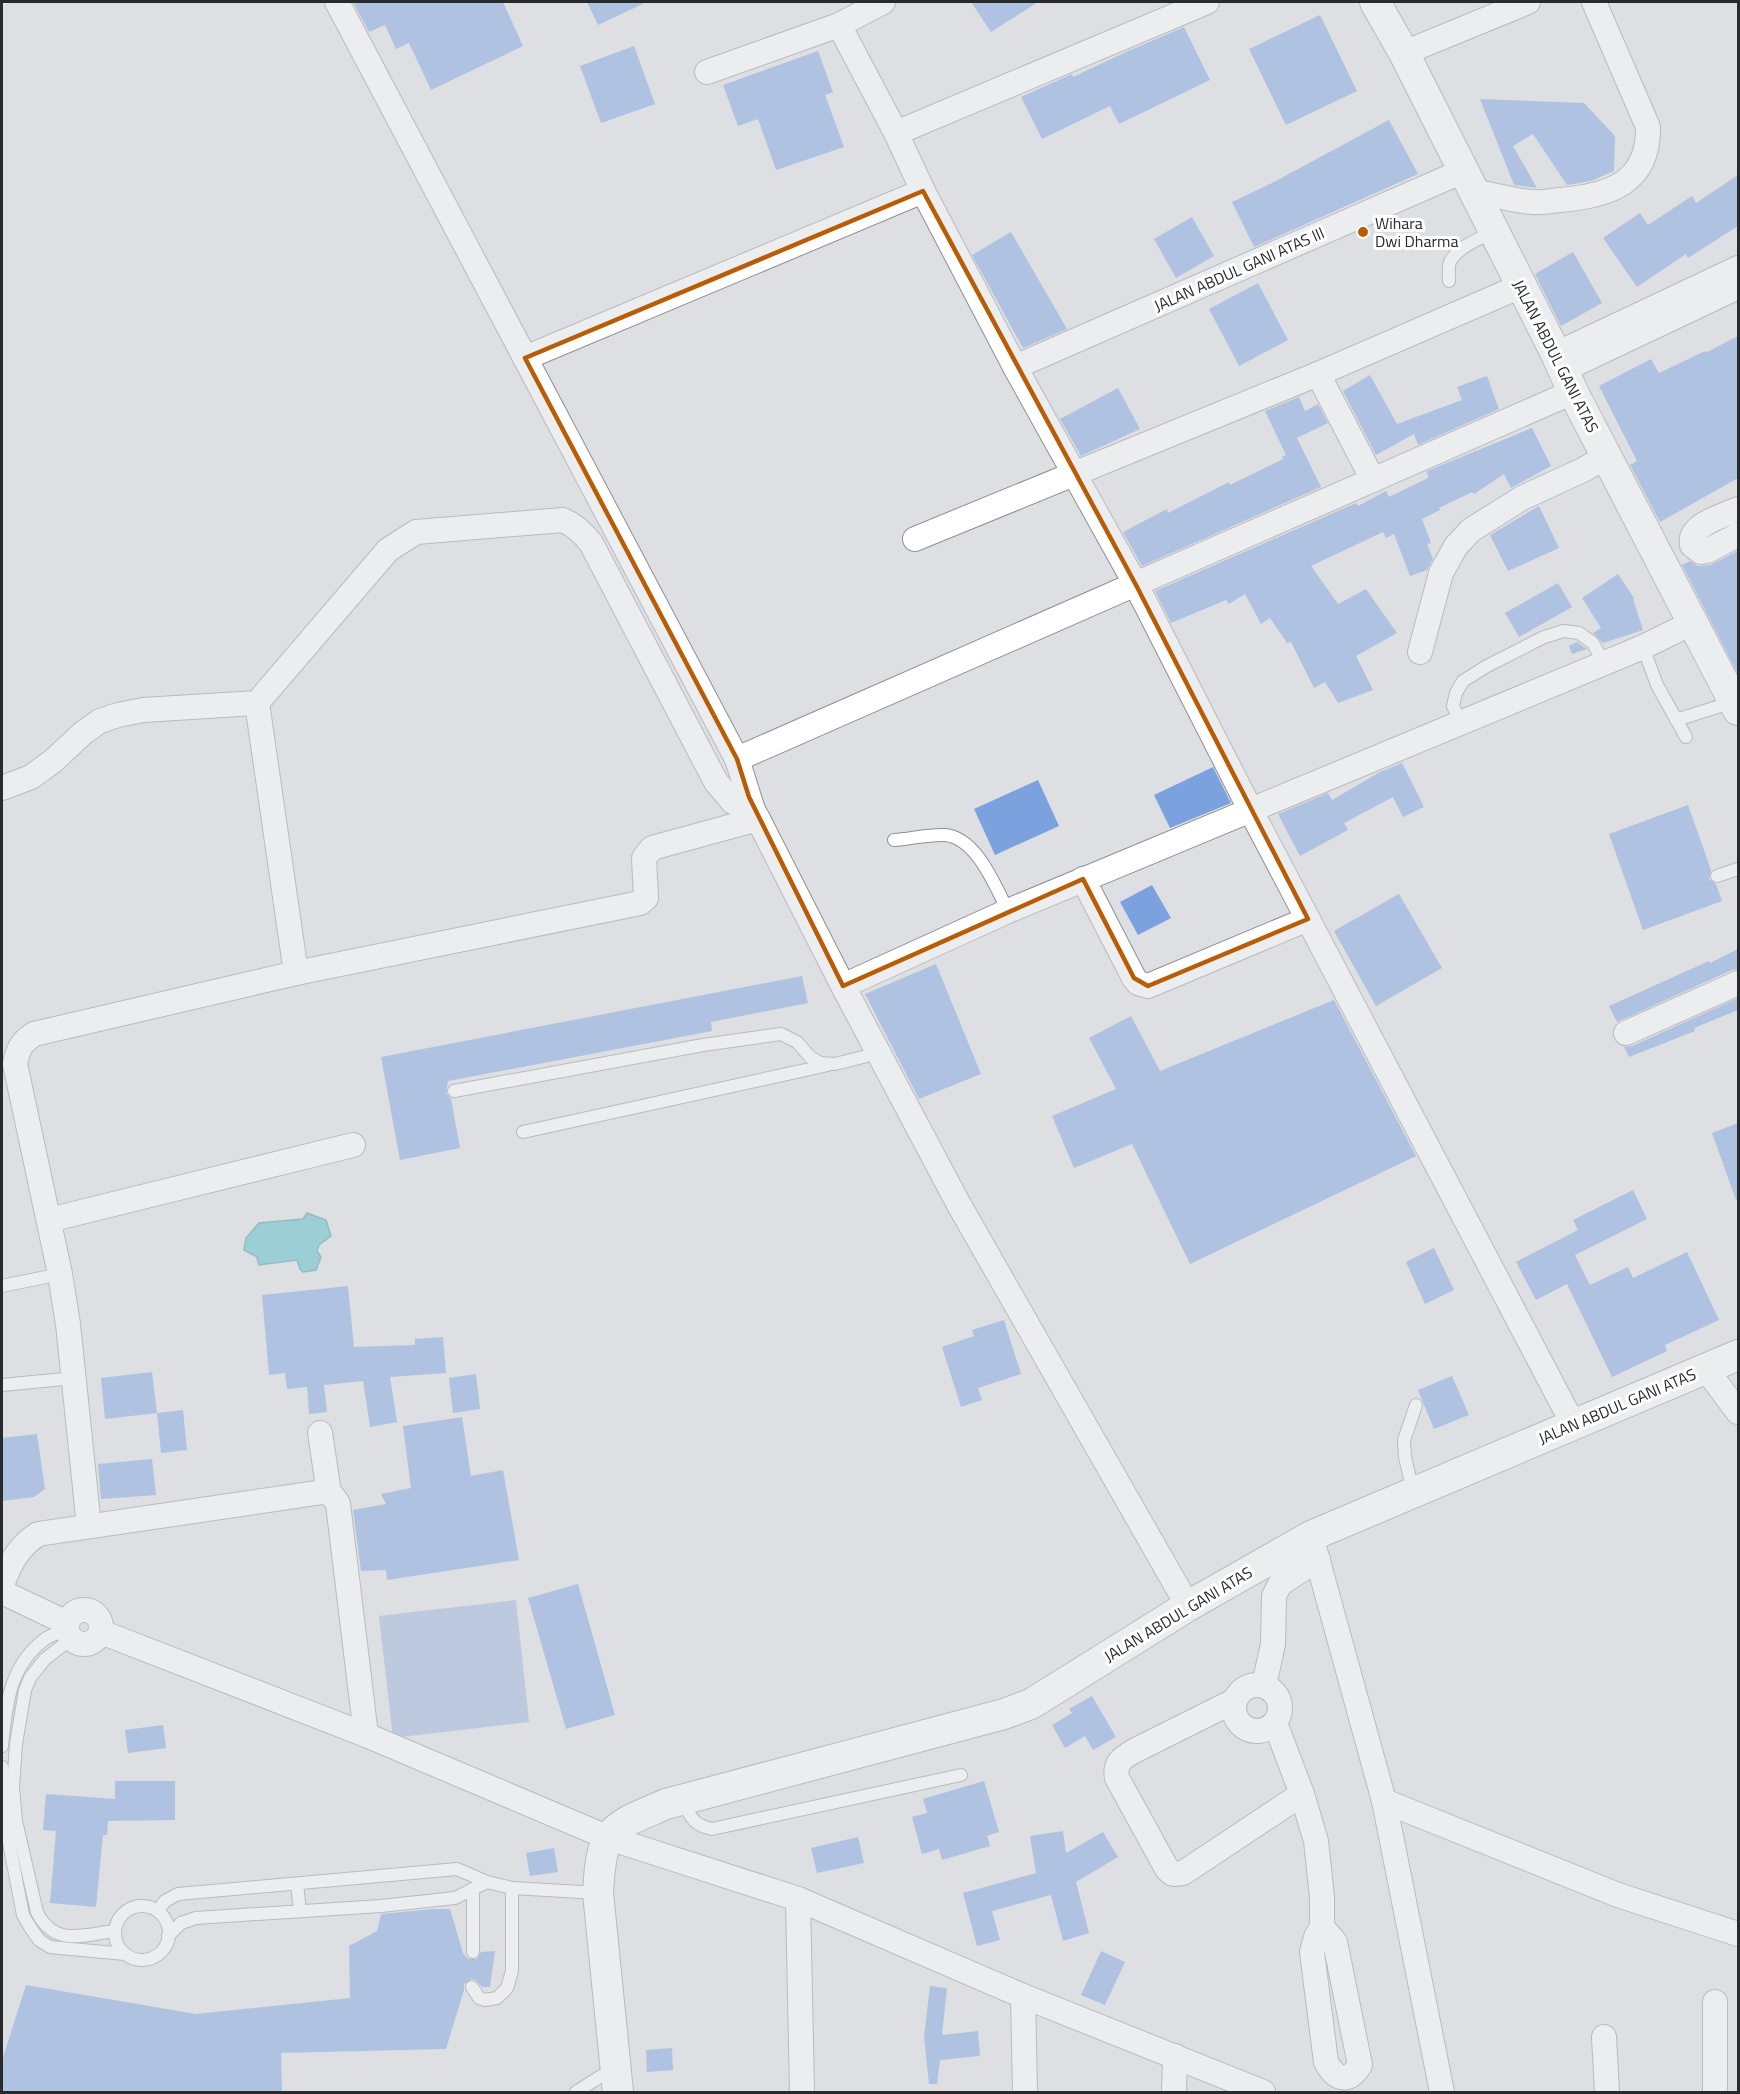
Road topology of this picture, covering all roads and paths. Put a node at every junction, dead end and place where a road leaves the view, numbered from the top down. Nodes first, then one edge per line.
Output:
1 (337, 2) edge
2 (883, 2) edge
3 (1207, 2) edge
4 (1375, 2) edge
5 (1528, 2) edge
6 (1594, 2) edge
7 (839, 25) junction
8 (1404, 53) junction
9 (708, 72) dead end
10 (896, 133) junction
11 (1468, 181) junction
12 (923, 190) junction
13 (1493, 231) junction
14 (1738, 268) edge
15 (1449, 281) dead end
16 (1521, 286) junction
17 (1738, 287) edge
18 (525, 358) junction
19 (1016, 367) junction
20 (1564, 372) junction
21 (1318, 374) junction
22 (1606, 456) junction
23 (1074, 473) junction
24 (1373, 480) junction
25 (1738, 509) edge
26 (1738, 535) edge
27 (915, 539) dead end
28 (1136, 585) junction
29 (1694, 622) junction
30 (1643, 647) junction
31 (1420, 652) dead end
32 (1604, 663) junction
33 (257, 703) junction
34 (1736, 706) edge
35 (1676, 720) junction
36 (1461, 723) junction
37 (1686, 737) dead end
38 (737, 759) junction
39 (2, 788) edge
40 (1251, 811) junction
41 (756, 815) junction
42 (894, 840) dead end
43 (1738, 869) edge
44 (1717, 876) dead end
45 (1083, 879) junction
46 (1008, 911) junction
47 (1308, 919) junction
48 (296, 974) junction
49 (1738, 983) edge
50 (843, 986) junction
51 (1626, 1033) dead end
52 (879, 1053) junction
53 (835, 1064) junction
54 (454, 1091) dead end
55 (523, 1132) dead end
56 (353, 1145) dead end
57 (49, 1221) junction
58 (60, 1274) junction
59 (2, 1286) edge
60 (1738, 1355) edge
61 (1706, 1369) junction
62 (74, 1378) junction
63 (2, 1385) edge
64 (1416, 1406) dead end
65 (1738, 1412) edge
66 (1573, 1424) junction
67 (320, 1433) dead end
68 (1413, 1492) junction
69 (328, 1493) junction
70 (89, 1526) junction
71 (1315, 1547) junction
72 (2, 1585) edge
73 (2, 1592) edge
74 (1188, 1606) junction
75 (68, 1630) junction
76 (1264, 1685) junction
77 (1234, 1701) junction
78 (1275, 1723) junction
79 (366, 1735) junction
80 (2, 1746) edge
81 (2, 1767) edge
82 (961, 1775) dead end
83 (1302, 1794) junction
84 (681, 1800) junction
85 (1384, 1801) junction
86 (9, 1805) junction
87 (609, 1838) junction
88 (487, 1882) junction
89 (297, 1884) junction
90 (512, 1888) junction
91 (472, 1889) junction
92 (598, 1893) junction
93 (798, 1899) junction
94 (158, 1911) junction
95 (300, 1911) junction
96 (1322, 1927) junction
97 (114, 1931) junction
98 (1738, 1934) edge
99 (168, 1936) junction
100 (473, 1952) dead end
101 (125, 1954) junction
102 (472, 1987) dead end
103 (1023, 1996) junction
104 (1715, 2002) dead end
105 (1604, 2037) dead end
106 (1175, 2056) junction
107 (616, 2080) edge
108 (576, 2092) edge
109 (802, 2092) edge
110 (1025, 2092) edge
111 (1174, 2092) edge
112 (1263, 2092) edge
113 (1442, 2092) edge
114 (1607, 2092) edge
115 (1715, 2092) edge

1 - 18 street
2 - 7 street
3 - 10 street
4 - 8 street, JALAN ABDUL GANI ATAS
5 - 8 street
6 - 11 street
7 - 9 street
7 - 10 street
8 - 11 street, JALAN ABDUL GANI ATAS
10 - 12 street
11 - 13 street, JALAN ABDUL GANI ATAS
11 - 19 street, JALAN ABDUL GANI ATAS III
12 - 18 street
12 - 19 street
13 - 15 lane
13 - 16 street, JALAN ABDUL GANI ATAS
14 - 20 street
16 - 20 street, JALAN ABDUL GANI ATAS
16 - 21 street
17 - 20 street
18 - 38 street
19 - 23 street
20 - 22 street, JALAN ABDUL GANI ATAS
20 - 24 street
21 - 23 street
21 - 24 street
22 - 29 street, JALAN ABDUL GANI ATAS
22 - 31 street
23 - 27 street
23 - 28 street
24 - 28 street
25 - 26 street
28 - 38 street
28 - 40 street
29 - 30 street
29 - 34 street, JALAN ABDUL GANI ATAS
30 - 32 street
30 - 35 lane
32 - 36 street
32 - 36 lane
33 - 39 street
33 - 41 street
33 - 48 street
34 - 35 lane
35 - 37 lane
36 - 40 street
38 - 41 street
40 - 45 street
40 - 47 street
41 - 48 street
41 - 50 street
42 - 46 lane
43 - 44 lane
45 - 46 street
45 - 47 street
46 - 50 street
47 - 66 street
48 - 57 street
49 - 51 street
50 - 52 street
52 - 53 lane
52 - 74 street
53 - 54 lane
53 - 55 lane
56 - 57 street
57 - 58 street
58 - 59 lane
58 - 62 street
60 - 61 street, JALAN ABDUL GANI ATAS
61 - 65 street
61 - 66 street, JALAN ABDUL GANI ATAS
62 - 63 lane
62 - 70 street
64 - 68 lane
66 - 68 street, JALAN ABDUL GANI ATAS
67 - 69 street
68 - 71 street, JALAN ABDUL GANI ATAS
69 - 70 street
69 - 79 street
70 - 72 street
71 - 74 street, JALAN ABDUL GANI ATAS
71 - 76 street
71 - 85 street
73 - 75 street
74 - 84 street, JALAN ABDUL GANI ATAS
75 - 79 street
75 - 80 lane
75 - 86 lane
76 - 77 street
76 - 78 street
77 - 78 street
77 - 83 street
78 - 83 street
79 - 87 street
81 - 86 lane
82 - 84 lane
83 - 96 street
84 - 87 street, JALAN ABDUL GANI ATAS
85 - 98 street
85 - 113 street
86 - 97 lane
86 - 101 lane
87 - 92 street
87 - 93 street
88 - 89 lane
88 - 90 lane
88 - 91 lane
89 - 94 lane
89 - 95 lane
90 - 92 lane
90 - 102 lane
91 - 95 lane
91 - 100 lane
92 - 107 street
93 - 103 street
93 - 109 street
94 - 97 lane
94 - 99 lane
95 - 99 lane
96 - 96 street
97 - 101 lane
99 - 101 lane
103 - 106 street
103 - 110 street
104 - 115 street
105 - 114 street
106 - 111 street
106 - 112 street
107 - 108 lane

